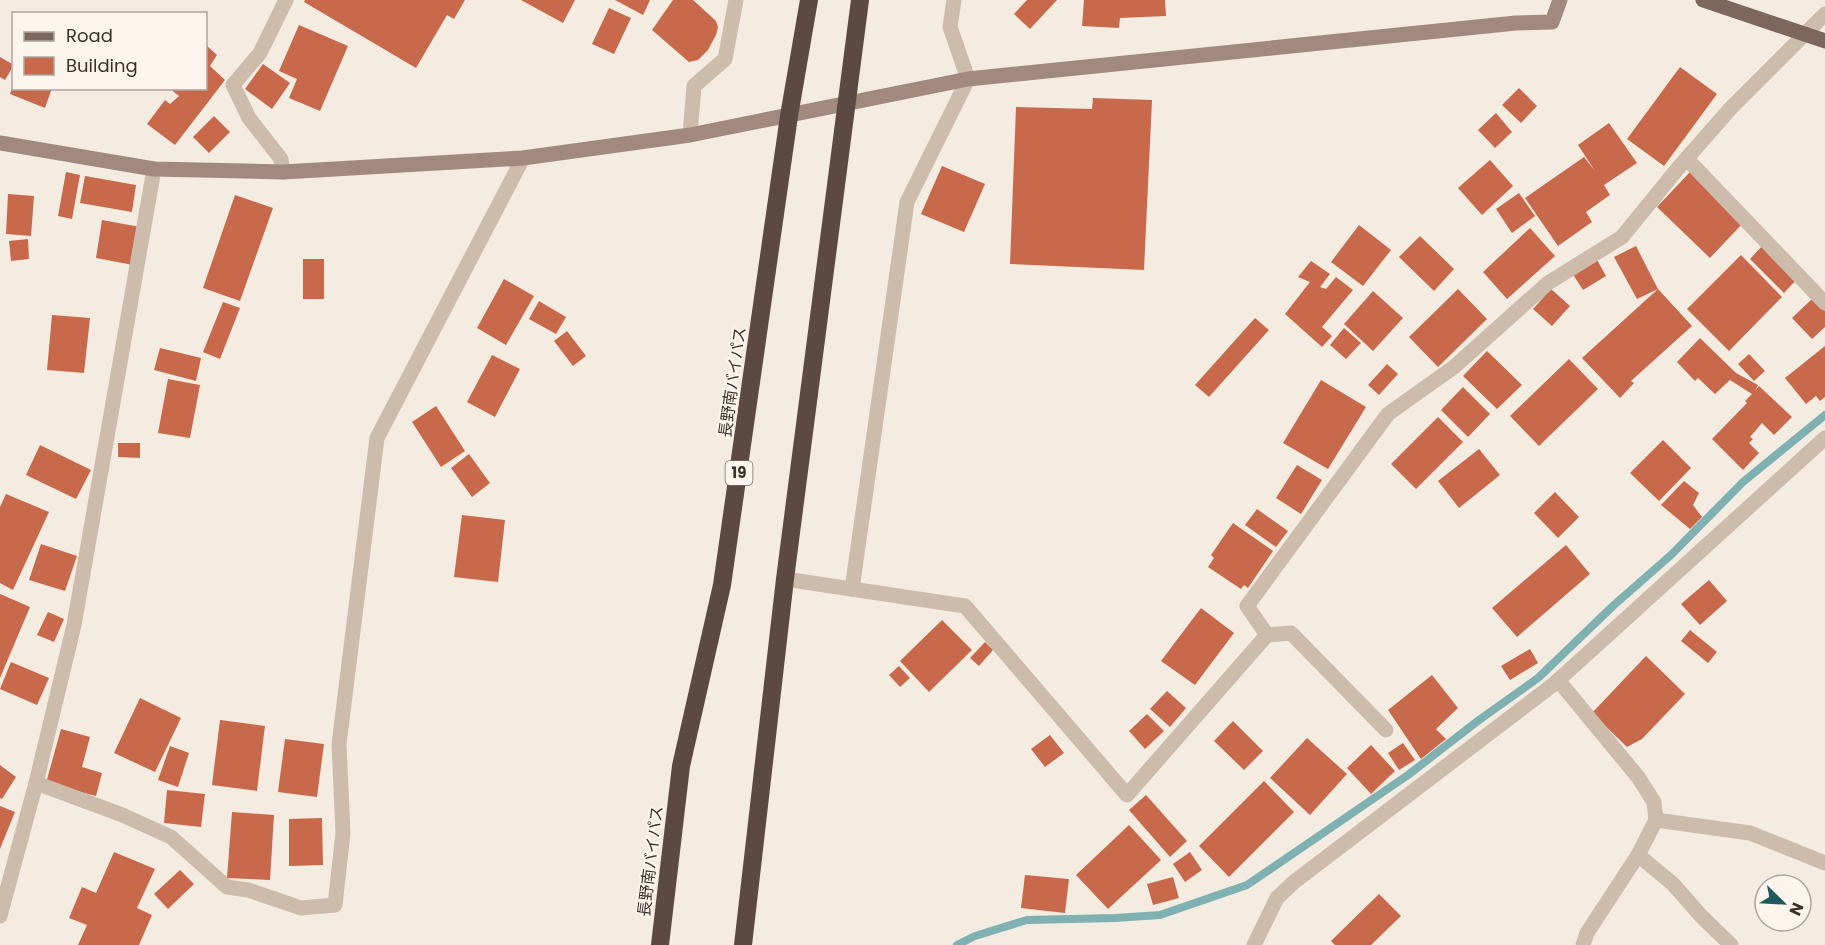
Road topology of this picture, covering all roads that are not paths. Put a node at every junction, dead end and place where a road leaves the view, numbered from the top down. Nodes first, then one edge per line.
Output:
1 (286, 0) edge
2 (736, 0) edge
3 (809, 0) edge
4 (860, 0) edge
5 (954, 0) edge
6 (1560, 0) edge
7 (1703, 0) edge
8 (1825, 14) edge
9 (1804, 34) junction
10 (1825, 41) edge
11 (968, 79) junction
12 (847, 103) junction
13 (789, 116) junction
14 (690, 135) junction
15 (0, 143) edge
16 (523, 158) junction
17 (1687, 159) junction
18 (154, 169) junction
19 (283, 172) junction
20 (1825, 303) edge
21 (1825, 438) edge
22 (785, 579) junction
23 (852, 589) junction
24 (1267, 635) junction
25 (1558, 680) junction
26 (1386, 730) dead end
27 (36, 783) junction
28 (1656, 820) junction
29 (1638, 855) junction
30 (1825, 863) edge
31 (0, 916) edge
32 (660, 945) edge
33 (743, 945) edge
34 (1254, 945) edge
35 (1583, 945) edge
36 (1731, 945) edge

1 - 19 street
2 - 14 street
3 - 13 highway, 長野南バイパス / 19
4 - 12 highway
5 - 11 street
6 - 11 street
7 - 9 main road
8 - 9 street
9 - 10 main road
9 - 17 street
11 - 12 street
11 - 23 street
12 - 13 street
12 - 22 highway
13 - 14 street
13 - 32 highway, 長野南バイパス / 19
14 - 16 street
15 - 18 street
16 - 19 street
16 - 27 street
17 - 20 street
17 - 24 street
18 - 19 street
18 - 27 street
21 - 25 street
22 - 23 street
22 - 33 highway
23 - 24 street
24 - 26 street
25 - 28 street
25 - 34 street
27 - 31 street
28 - 29 street
28 - 30 street
29 - 35 street
29 - 36 street

